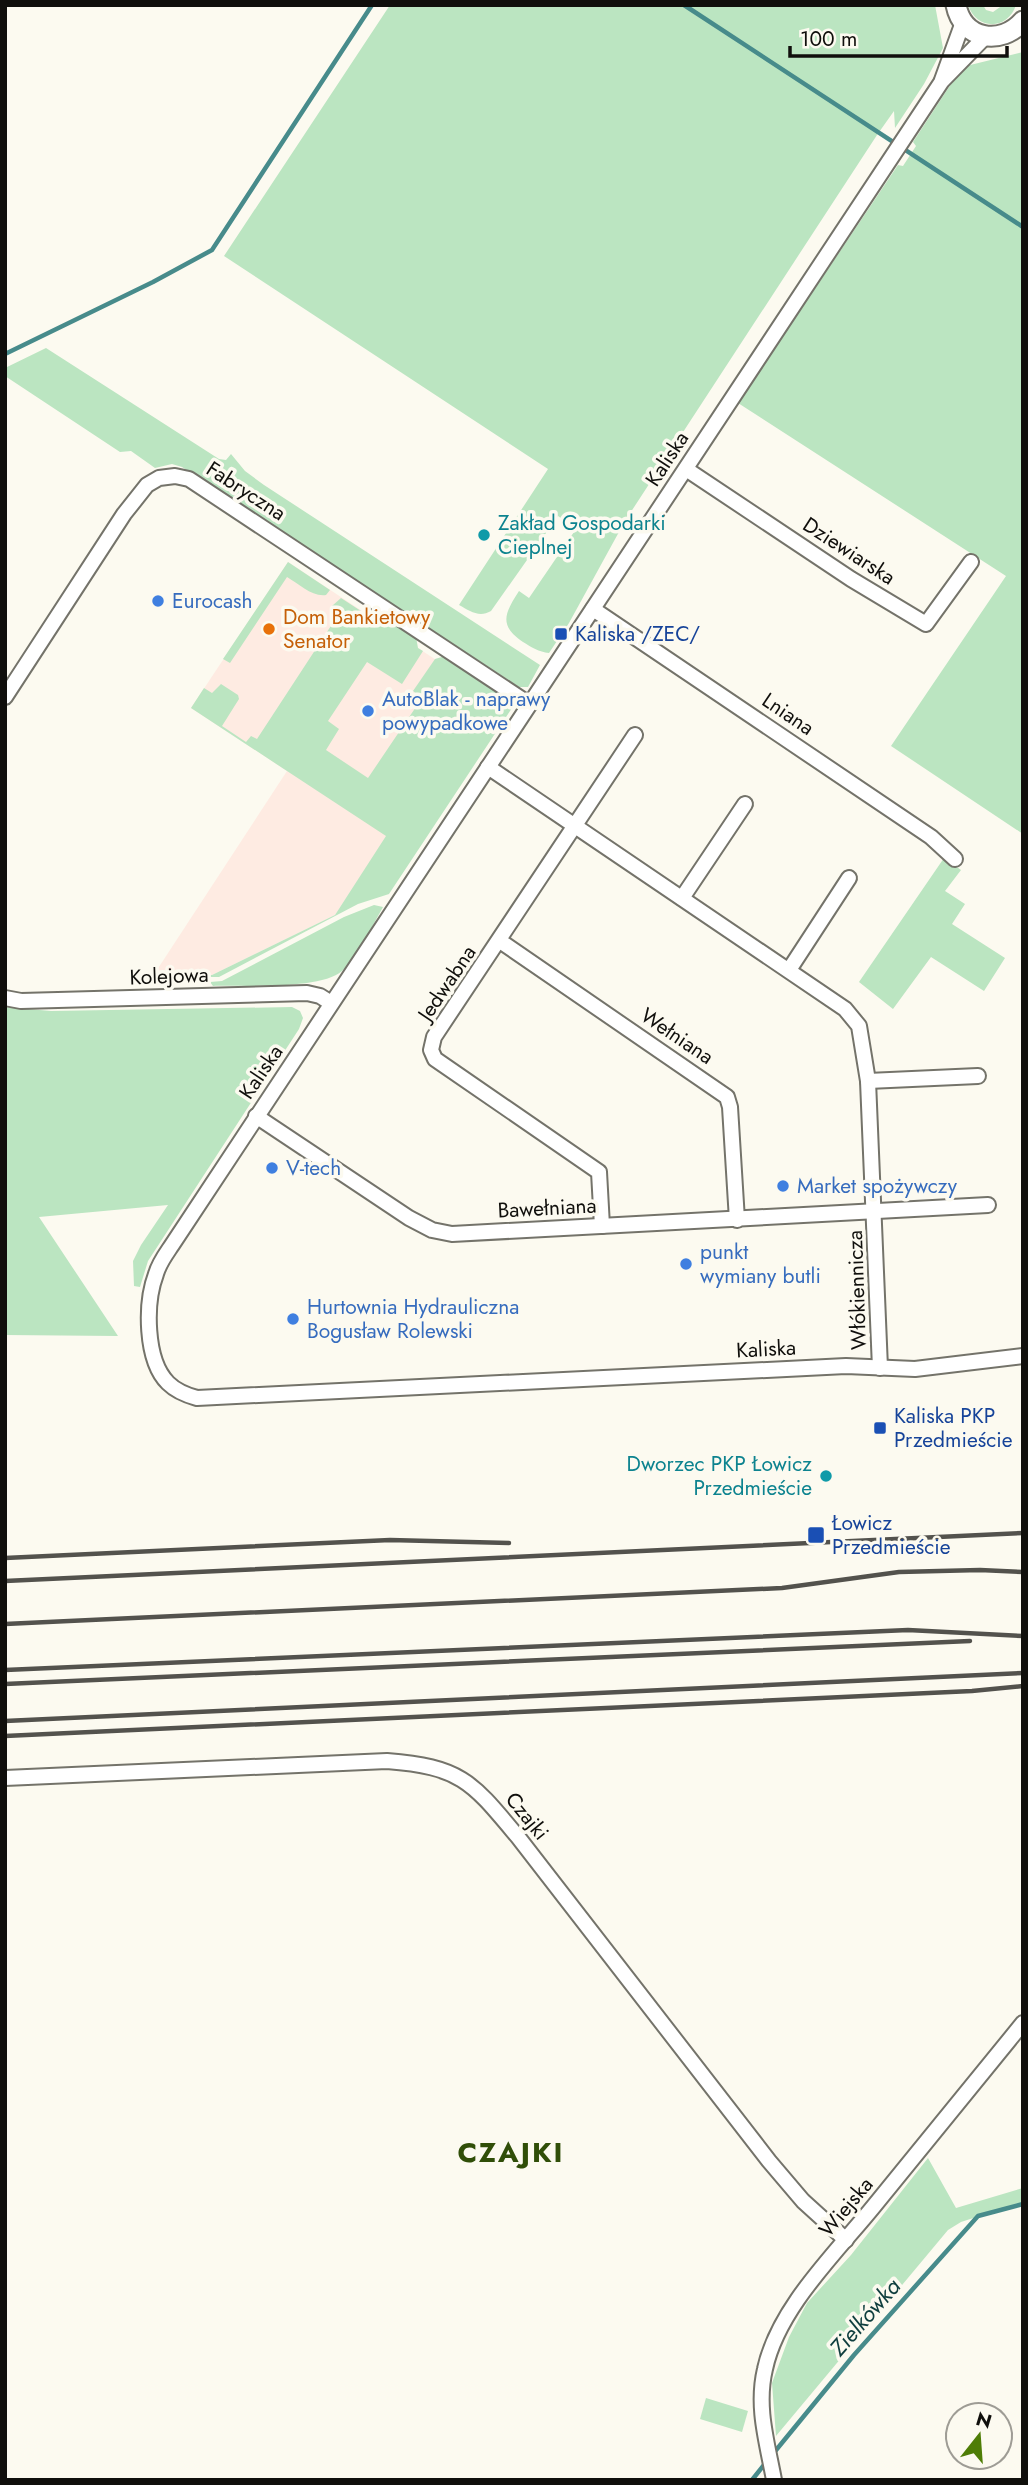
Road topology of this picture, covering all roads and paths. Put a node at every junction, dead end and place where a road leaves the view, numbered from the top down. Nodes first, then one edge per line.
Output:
1 (960, 14) edge
2 (1021, 26) edge
3 (985, 37) junction
4 (942, 81) junction
5 (686, 469) junction
6 (971, 562) dead end
7 (593, 609) junction
8 (5, 697) edge
9 (529, 704) junction
10 (635, 735) dead end
11 (488, 767) junction
12 (745, 804) dead end
13 (575, 825) junction
14 (955, 859) dead end
15 (849, 878) dead end
16 (682, 898) junction
17 (500, 941) junction
18 (789, 970) junction
19 (5, 998) edge
20 (331, 1003) junction
21 (978, 1076) dead end
22 (868, 1081) junction
23 (256, 1116) junction
24 (988, 1205) dead end
25 (875, 1212) junction
26 (737, 1220) junction
27 (602, 1226) junction
28 (1023, 1356) edge
29 (880, 1368) junction
30 (5, 1778) edge
31 (1023, 2023) edge
32 (846, 2240) junction
33 (773, 2477) edge

1 - 3 street
1 - 4 street, Kaliska
2 - 3 street
3 - 4 street, Kaliska
4 - 5 street, Kaliska
5 - 6 street, Dziewiarska
5 - 7 street, Kaliska
7 - 9 street, Kaliska
7 - 14 street, Lniana
8 - 9 street, Fabryczna
9 - 11 street, Kaliska
10 - 13 street
11 - 13 street, Włókiennicza
11 - 20 street, Kaliska
12 - 16 street
13 - 16 street, Włókiennicza
13 - 17 street, Jedwabna
15 - 18 street
16 - 18 street, Włókiennicza
17 - 26 street, Wełniana
17 - 27 street, Jedwabna
18 - 22 street, Włókiennicza
19 - 20 street, Kolejowa
20 - 23 street, Kaliska
21 - 22 street
22 - 25 street, Włókiennicza
23 - 27 street, Bawełniana
23 - 29 street, Kaliska
24 - 25 street, Włókiennicza
25 - 26 street, Bawełniana
25 - 29 street, Włókiennicza
26 - 27 street, Bawełniana
28 - 29 street, Kaliska
30 - 32 street, Czajki
31 - 32 street, Wiejska
32 - 33 street, Wiejska

